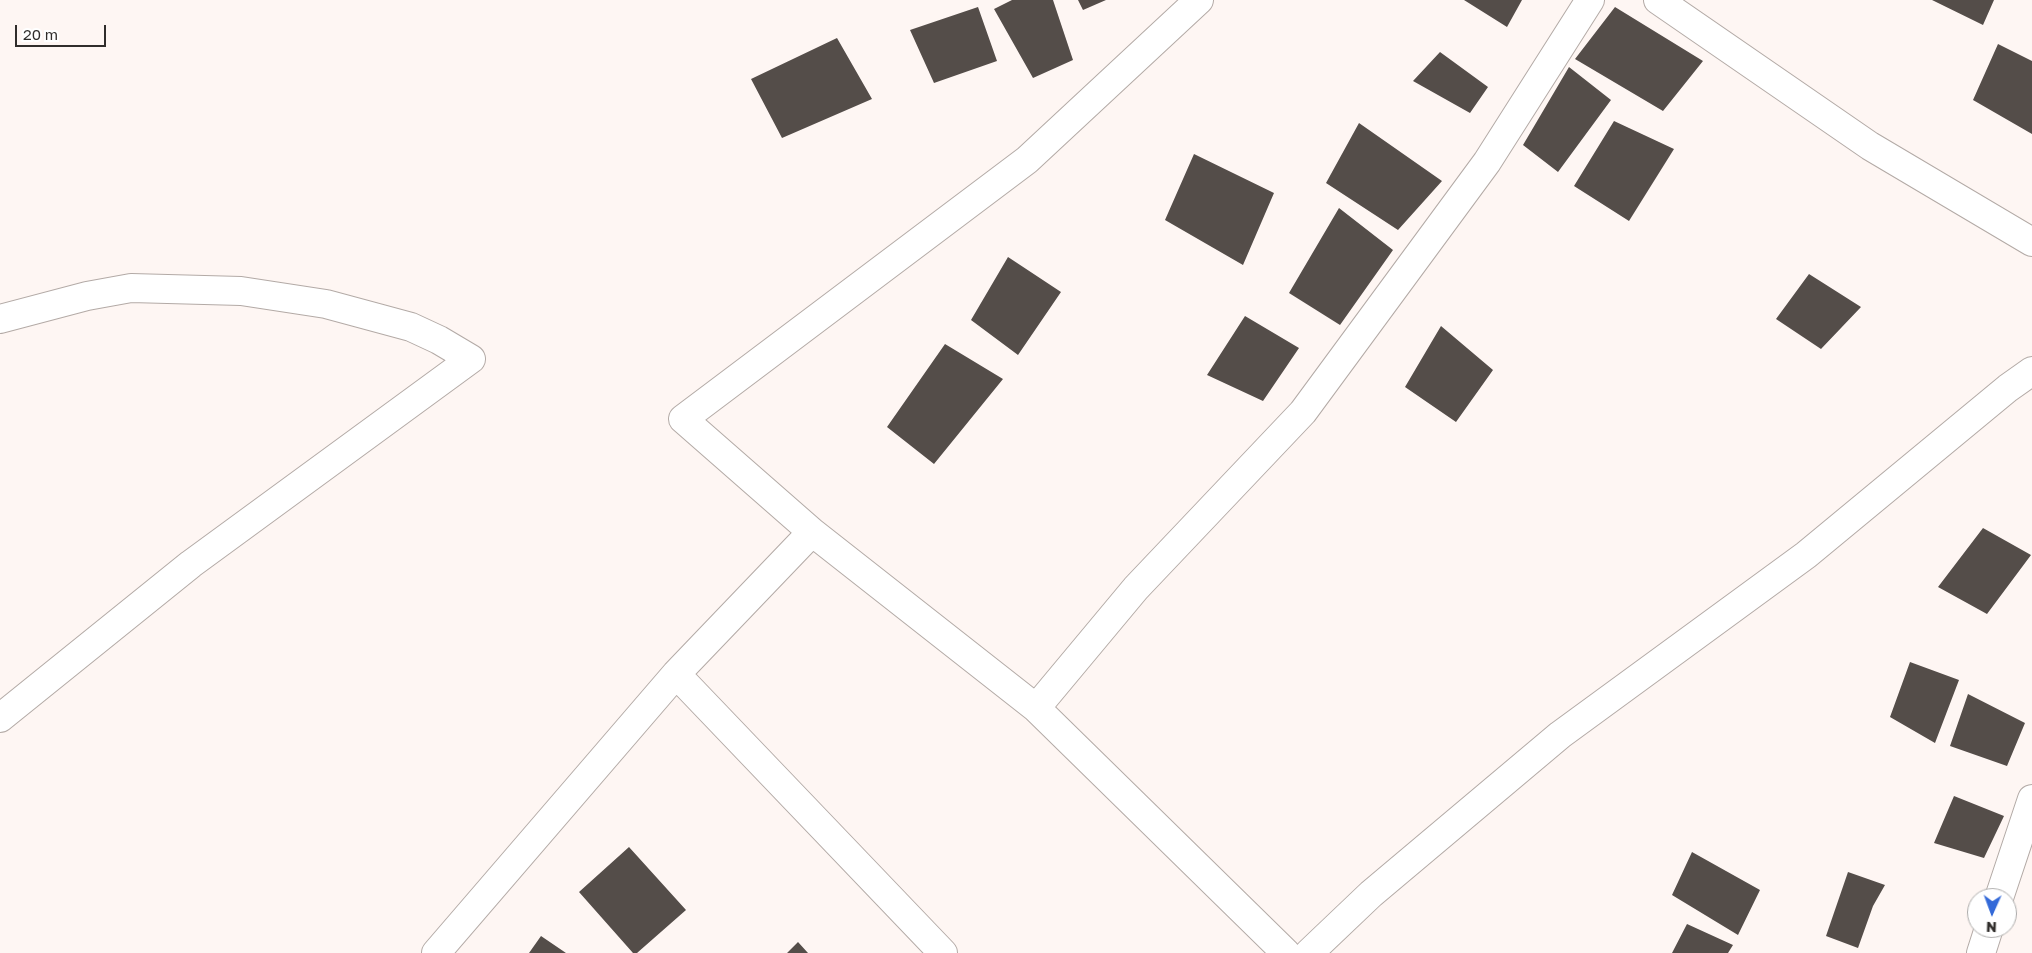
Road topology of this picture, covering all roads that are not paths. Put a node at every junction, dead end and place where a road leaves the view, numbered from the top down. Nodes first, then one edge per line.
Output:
1 (1199, 0) edge
2 (1590, 0) edge
3 (1658, 0) edge
4 (2032, 242) edge
5 (0, 319) edge
6 (2032, 371) edge
7 (812, 532) junction
8 (676, 674) junction
9 (1036, 708) junction
10 (0, 718) edge
11 (2032, 799) edge
12 (2002, 888) edge
13 (1986, 938) edge
14 (436, 953) edge
15 (942, 953) edge
16 (1286, 953) edge
17 (1309, 953) edge
18 (1981, 953) edge

1 - 7 street
2 - 9 street
3 - 4 street
5 - 10 street
6 - 17 street
7 - 8 street
7 - 9 street
8 - 14 street
8 - 15 street
9 - 16 street
11 - 12 street
13 - 18 street

